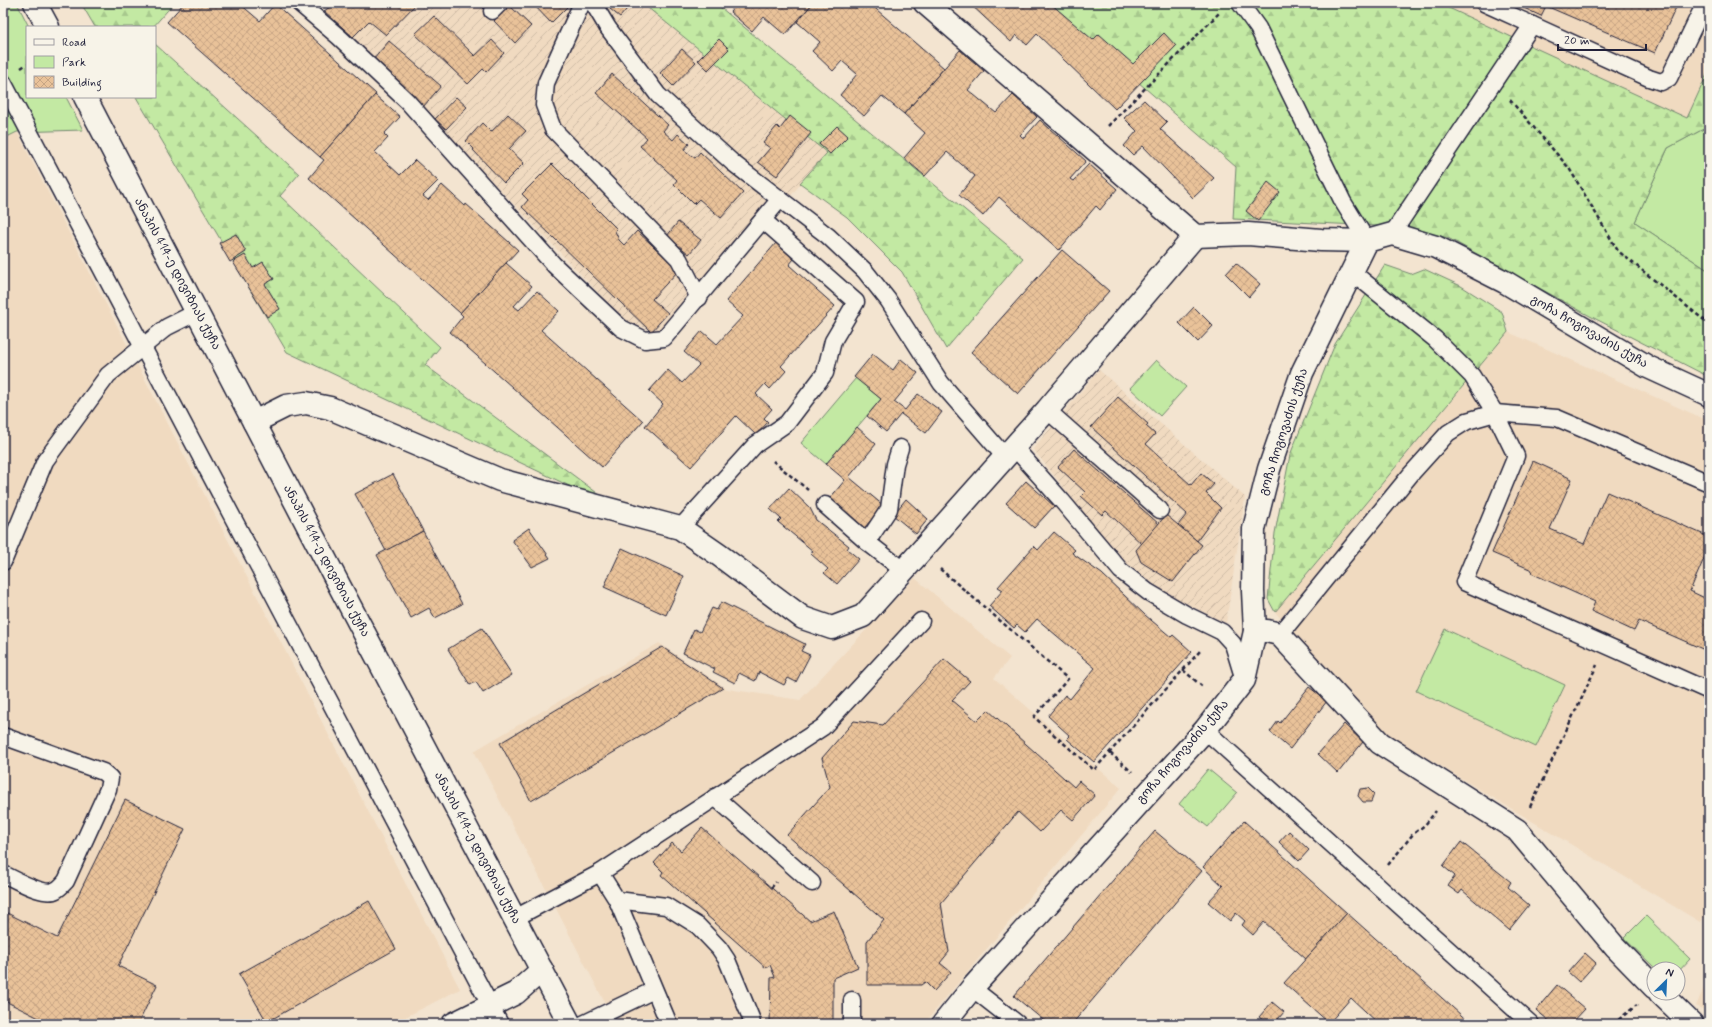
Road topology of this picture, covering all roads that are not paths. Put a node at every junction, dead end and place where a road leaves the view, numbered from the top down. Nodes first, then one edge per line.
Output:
1 (299, 3) edge
2 (582, 3) edge
3 (593, 3) edge
4 (925, 3) edge
5 (1240, 3) edge
6 (1484, 3) edge
7 (1705, 3) edge
8 (40, 5) edge
9 (1532, 25) junction
10 (48, 26) edge
11 (3, 82) edge
12 (86, 98) edge
13 (780, 199) junction
14 (763, 220) junction
15 (1392, 234) junction
16 (1195, 236) junction
17 (1367, 241) junction
18 (1352, 272) junction
19 (699, 298) junction
20 (197, 312) junction
21 (144, 346) junction
22 (1709, 395) edge
23 (1047, 410) junction
24 (1495, 413) junction
25 (254, 422) junction
26 (900, 448) dead end
27 (1009, 452) junction
28 (1709, 483) edge
29 (825, 505) road end
30 (1160, 510) dead end
31 (680, 528) junction
32 (867, 542) junction
33 (3, 562) edge
34 (904, 571) junction
35 (921, 621) dead end
36 (1255, 631) junction
37 (1278, 634) junction
38 (1244, 680) junction
39 (1709, 691) edge
40 (1205, 730) junction
41 (3, 736) edge
42 (715, 797) junction
43 (600, 873) junction
44 (3, 874) edge
45 (812, 883) dead end
46 (617, 900) junction
47 (515, 918) junction
48 (542, 970) junction
49 (1646, 987) edge
50 (972, 988) junction
51 (654, 990) junction
52 (852, 1000) dead end
53 (1661, 1001) edge
54 (495, 1015) edge
55 (453, 1024) edge
56 (570, 1024) edge
57 (583, 1024) edge
58 (669, 1024) edge
59 (752, 1024) edge
60 (852, 1024) edge
61 (942, 1024) edge
62 (1018, 1024) edge
63 (1531, 1024) edge
64 (1692, 1024) edge

1 - 19 lane
2 - 19 lane
3 - 13 lane
4 - 16 street
5 - 17 lane
6 - 9 lane
7 - 9 lane
8 - 10 street
9 - 15 lane
11 - 21 lane
12 - 20 street, ანაპის 414-ე დივიზიას ქუჩა
13 - 14 lane
13 - 27 lane
14 - 19 lane
14 - 31 lane
15 - 17 street
15 - 22 street, გოჩა ჩოგოვაძის ქუჩა
16 - 17 street
16 - 23 street
17 - 18 street, გოჩა ჩოგოვაძის ქუჩა
18 - 24 lane
18 - 36 street, გოჩა ჩოგოვაძის ქუჩა
20 - 21 lane
20 - 25 street, ანაპის 414-ე დივიზიას ქუჩა
21 - 33 lane
21 - 54 lane
23 - 27 street
23 - 30 lane
24 - 28 lane
24 - 37 lane
24 - 39 lane
25 - 31 street
25 - 47 street, ანაპის 414-ე დივიზიას ქუჩა
26 - 32 lane
27 - 34 street
27 - 38 lane
29 - 32 lane
31 - 34 street
32 - 34 lane
35 - 42 lane
36 - 37 street
36 - 38 street, გოჩა ჩოგოვაძის ქუჩა
37 - 49 street
38 - 40 street, გოჩა ჩოგოვაძის ქუჩა
40 - 50 street, გოჩა ჩოგოვაძის ქუჩა
40 - 63 lane
41 - 44 lane
42 - 43 lane
42 - 45 lane
43 - 46 lane
43 - 47 lane
46 - 51 lane
46 - 59 lane
47 - 48 street, ანაპის 414-ე დივიზიას ქუჩა
48 - 54 street
48 - 56 street, ანაპის 414-ე დივიზიას ქუჩა
50 - 61 street, გოჩა ჩოგოვაძის ქუჩა
50 - 62 lane
51 - 57 lane
51 - 58 lane
52 - 60 lane
53 - 64 street
54 - 55 street

